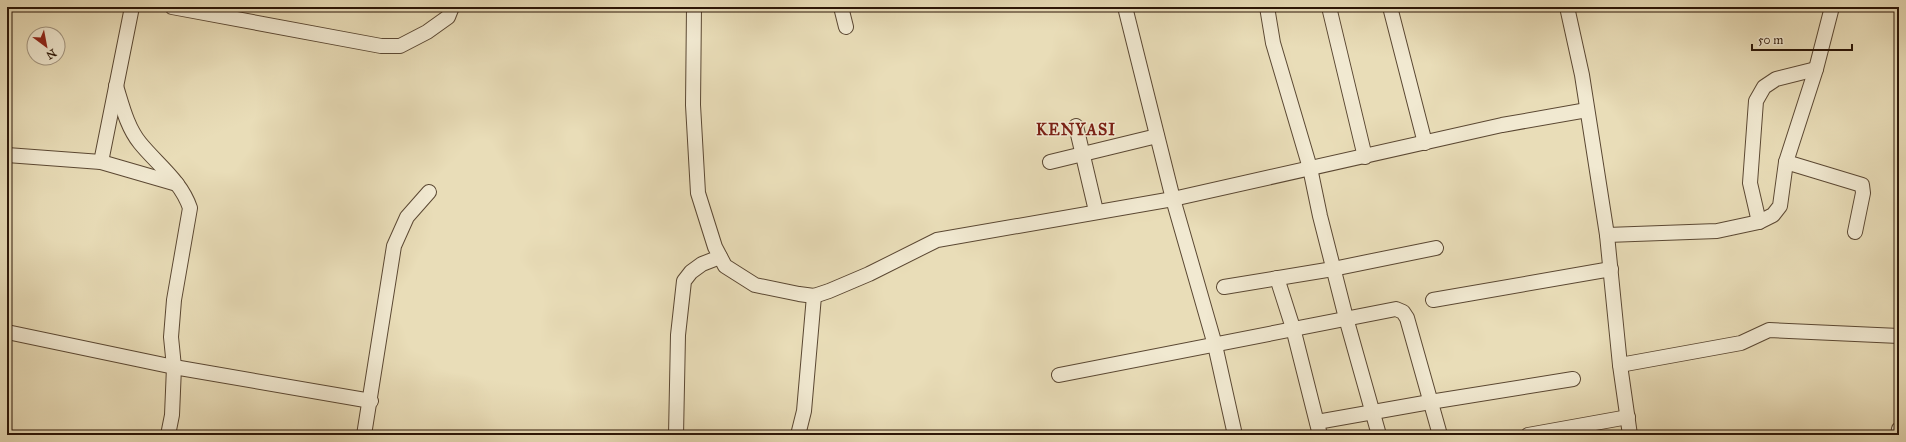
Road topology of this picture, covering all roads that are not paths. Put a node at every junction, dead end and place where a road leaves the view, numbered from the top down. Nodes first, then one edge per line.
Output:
1 (132, 7) edge
2 (172, 7) edge
3 (452, 7) edge
4 (694, 7) edge
5 (841, 7) edge
6 (1125, 7) edge
7 (1267, 7) edge
8 (1329, 7) edge
9 (1390, 7) edge
10 (1567, 7) edge
11 (1832, 7) edge
12 (846, 28) dead end
13 (1816, 69) junction
14 (116, 86) junction
15 (1587, 110) junction
16 (1076, 126) dead end
17 (1157, 136) junction
18 (1425, 143) junction
19 (1082, 154) junction
20 (7, 155) edge
21 (1365, 157) junction
22 (101, 162) junction
23 (1050, 162) dead end
24 (1786, 162) junction
25 (1310, 168) junction
26 (177, 184) junction
27 (429, 192) dead end
28 (1173, 199) junction
29 (1096, 211) junction
30 (1759, 222) junction
31 (1855, 232) dead end
32 (1607, 235) junction
33 (1436, 248) dead end
34 (720, 257) junction
35 (1333, 269) junction
36 (1611, 269) junction
37 (1277, 278) junction
38 (1224, 287) dead end
39 (814, 296) junction
40 (1433, 300) dead end
41 (1346, 318) junction
42 (1293, 328) junction
43 (7, 332) edge
44 (1899, 336) edge
45 (1215, 345) junction
46 (1620, 365) junction
47 (174, 367) junction
48 (1059, 375) dead end
49 (1573, 378) dead end
50 (371, 401) junction
51 (1430, 402) junction
52 (1373, 413) junction
53 (1628, 417) junction
54 (1318, 429) edge
55 (1899, 429) edge
56 (168, 435) edge
57 (364, 435) edge
58 (676, 435) edge
59 (798, 435) edge
60 (1235, 435) edge
61 (1379, 435) edge
62 (1440, 435) edge
63 (1528, 435) edge
64 (1630, 435) edge
65 (1898, 435) edge

1 - 14 street
2 - 3 street
4 - 34 street
5 - 12 street
6 - 17 street
7 - 25 street
8 - 21 street
9 - 18 street
10 - 15 street
11 - 13 street
13 - 24 street
13 - 30 street
14 - 22 street
14 - 26 street
15 - 18 street
15 - 32 street
16 - 19 street
17 - 19 street
17 - 28 street
18 - 21 street
19 - 23 street
19 - 29 street
20 - 22 street
21 - 25 street
22 - 26 street
24 - 30 street
24 - 31 street
25 - 28 street
25 - 35 street
26 - 47 street
27 - 50 street
28 - 29 street
28 - 45 street
29 - 39 street
30 - 32 street
32 - 36 street
33 - 35 street
34 - 39 street
34 - 58 street
35 - 37 street
35 - 41 street
36 - 40 street
36 - 46 street
37 - 38 street
37 - 42 street
39 - 59 street
41 - 42 street
41 - 51 street
41 - 52 street
42 - 45 street
42 - 54 street
43 - 47 street
44 - 46 street
45 - 48 street
45 - 60 street
46 - 53 street
47 - 50 street
47 - 56 street
49 - 51 street
50 - 57 street
51 - 52 street
51 - 62 street
52 - 54 street
52 - 61 street
53 - 63 street
53 - 64 street
55 - 65 street

